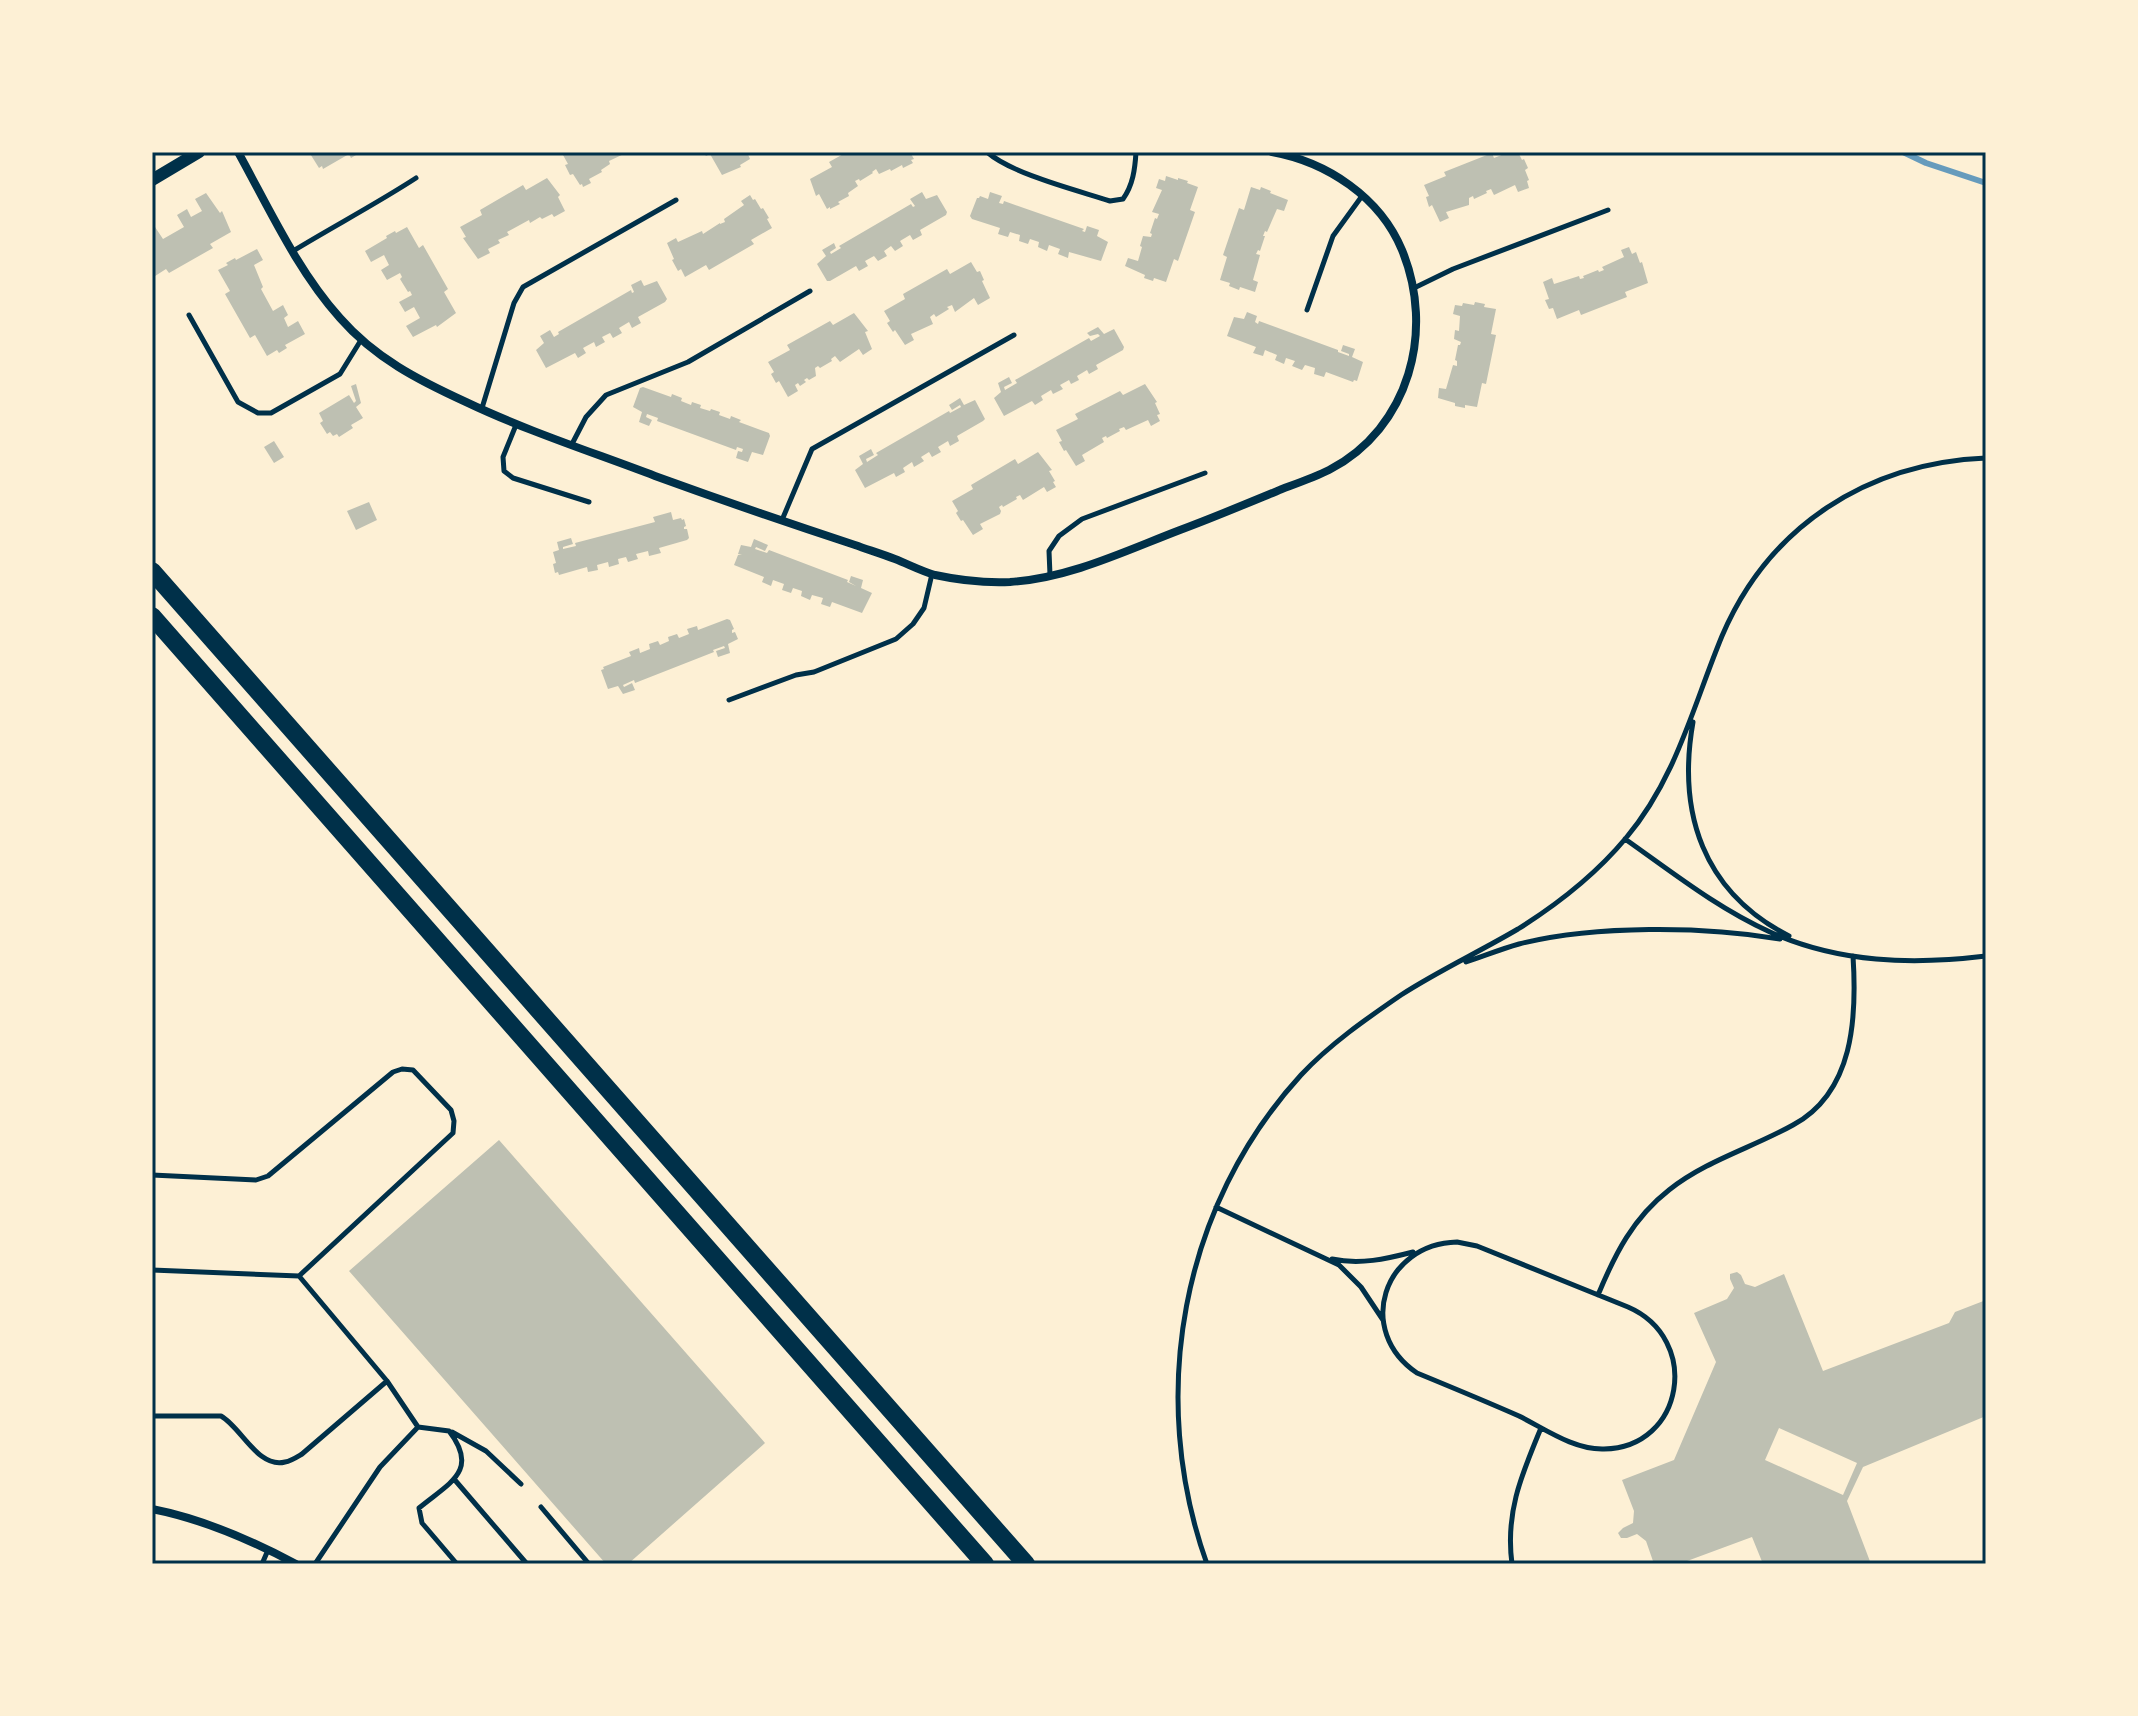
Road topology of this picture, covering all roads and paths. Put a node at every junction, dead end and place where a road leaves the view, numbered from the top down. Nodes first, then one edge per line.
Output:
1 (199, 152) edge
2 (238, 152) edge
3 (987, 152) edge
4 (1136, 152) edge
5 (1272, 152) edge
6 (416, 178) dead end
7 (152, 180) edge
8 (1363, 195) junction
9 (676, 200) dead end
10 (1608, 210) dead end
11 (293, 251) junction
12 (1414, 288) junction
13 (810, 291) dead end
14 (1307, 310) dead end
15 (189, 315) dead end
16 (1014, 335) dead end
17 (361, 340) junction
18 (481, 409) junction
19 (516, 425) junction
20 (572, 444) junction
21 (1986, 458) edge
22 (1205, 473) dead end
23 (589, 502) dead end
24 (781, 521) junction
25 (152, 571) edge
26 (932, 574) junction
27 (1050, 576) junction
28 (152, 616) edge
29 (729, 700) dead end
30 (1697, 703) junction
31 (1625, 839) junction
32 (1808, 945) junction
33 (1853, 956) junction
34 (1986, 956) edge
35 (1432, 976) junction
36 (152, 1038) edge
37 (152, 1048) edge
38 (152, 1175) edge
39 (1216, 1207) junction
40 (1426, 1248) junction
41 (1327, 1258) junction
42 (152, 1270) edge
43 (299, 1276) junction
44 (1598, 1295) junction
45 (1385, 1328) junction
46 (387, 1381) junction
47 (152, 1416) edge
48 (418, 1427) junction
49 (1541, 1428) junction
50 (449, 1431) junction
51 (454, 1479) junction
52 (521, 1484) dead end
53 (541, 1507) dead end
54 (152, 1509) edge
55 (269, 1550) junction
56 (262, 1564) edge
57 (296, 1564) edge
58 (315, 1564) edge
59 (457, 1564) edge
60 (527, 1564) edge
61 (589, 1564) edge
62 (985, 1564) edge
63 (1026, 1564) edge
64 (1207, 1564) edge
65 (1512, 1564) edge

1 - 7 street
2 - 11 street
3 - 4 lane
5 - 8 street
6 - 11 lane
8 - 12 street
8 - 14 lane
9 - 18 lane
10 - 12 lane
11 - 17 street
12 - 27 street
13 - 20 lane
15 - 17 lane
16 - 24 lane
17 - 18 street
18 - 19 street
19 - 20 street
19 - 23 lane
20 - 24 street
21 - 30 lane
22 - 27 lane
24 - 26 street
25 - 63 highway
26 - 27 street
26 - 29 lane
28 - 62 highway
30 - 31 lane
30 - 32 lane
31 - 32 lane
31 - 35 lane
32 - 33 lane
32 - 35 lane
33 - 34 lane
33 - 44 lane
35 - 39 lane
36 - 37 lane
38 - 43 lane
39 - 41 lane
39 - 64 lane
40 - 41 lane
40 - 44 lane
40 - 45 lane
41 - 45 lane
42 - 43 lane
43 - 46 lane
44 - 49 lane
45 - 49 lane
46 - 47 lane
46 - 48 lane
48 - 50 lane
48 - 58 lane
49 - 65 lane
50 - 51 lane
50 - 52 lane
51 - 59 lane
51 - 60 lane
53 - 61 lane
54 - 55 street
55 - 56 lane
55 - 57 street

